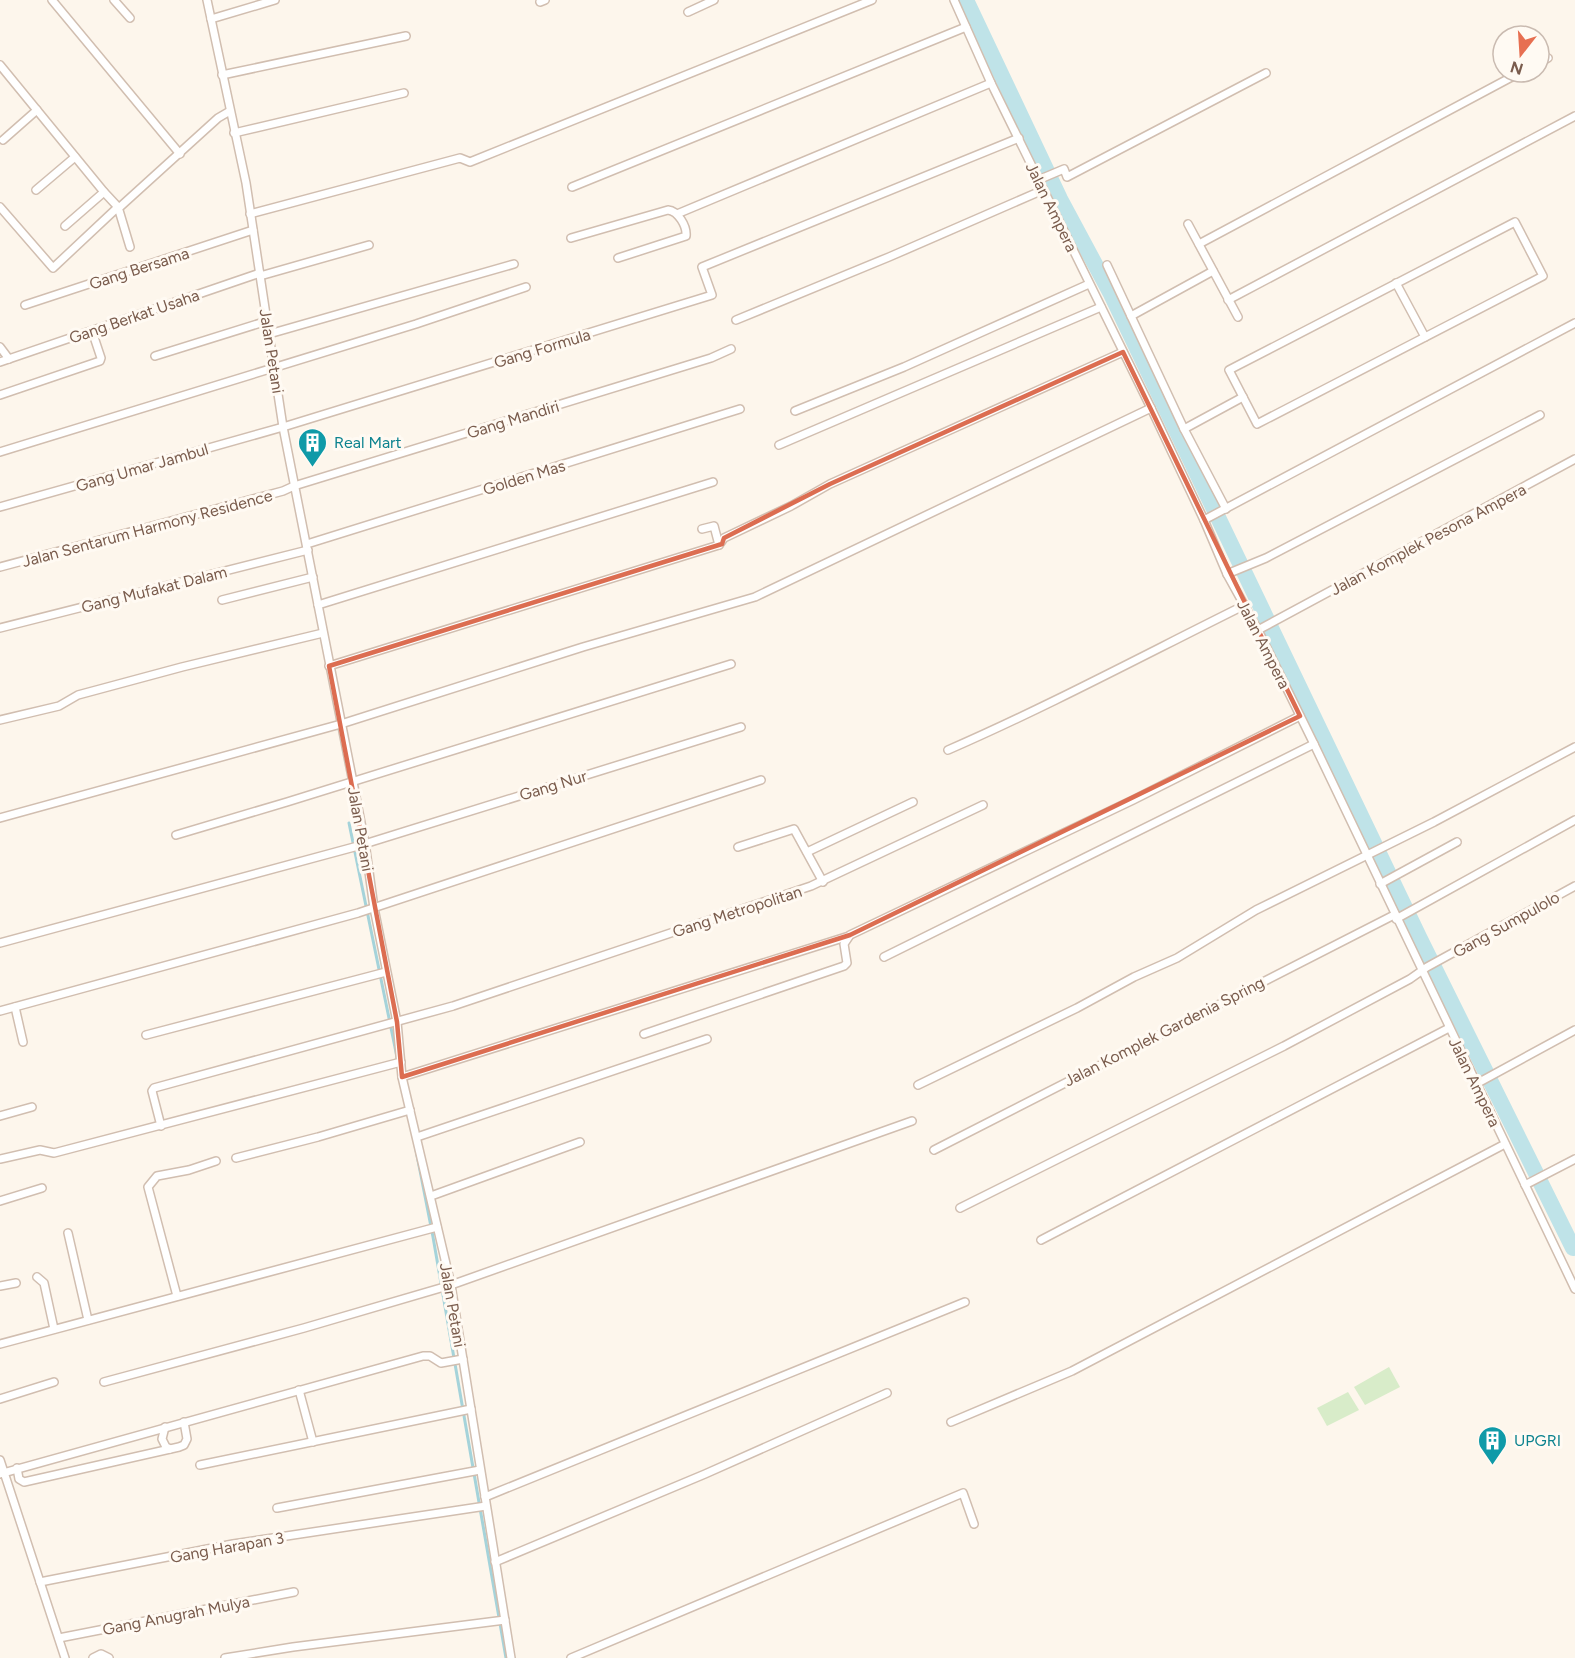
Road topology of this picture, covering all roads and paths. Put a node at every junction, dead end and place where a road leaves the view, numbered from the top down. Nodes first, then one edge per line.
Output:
1 (52, 0) edge
2 (114, 0) edge
3 (207, 0) edge
4 (275, 0) edge
5 (714, 0) edge
6 (872, 0) edge
7 (954, 0) edge
8 (687, 12) dead end
9 (130, 18) dead end
10 (211, 20) junction
11 (966, 27) junction
12 (406, 36) dead end
13 (0, 66) edge
14 (1266, 74) dead end
15 (222, 75) junction
16 (991, 83) junction
17 (1499, 84) edge
18 (404, 93) dead end
19 (36, 110) junction
20 (224, 115) junction
21 (1575, 116) edge
22 (234, 133) junction
23 (1019, 138) junction
24 (3, 140) dead end
25 (180, 154) junction
26 (75, 157) junction
27 (1041, 179) junction
28 (572, 187) dead end
29 (36, 190) dead end
30 (1043, 190) junction
31 (104, 192) junction
32 (120, 206) junction
33 (0, 207) edge
34 (250, 214) junction
35 (677, 214) junction
36 (1188, 224) dead end
37 (65, 226) dead end
38 (253, 230) junction
39 (571, 238) dead end
40 (1199, 244) junction
41 (369, 245) dead end
42 (130, 247) dead end
43 (618, 258) dead end
44 (514, 264) dead end
45 (1107, 265) dead end
46 (1213, 271) junction
47 (260, 275) junction
48 (1089, 284) junction
49 (1396, 284) junction
50 (526, 287) dead end
51 (1228, 300) junction
52 (25, 305) dead end
53 (1101, 307) junction
54 (1131, 316) junction
55 (1238, 317) dead end
56 (736, 320) dead end
57 (267, 321) junction
58 (1575, 323) edge
59 (92, 331) junction
60 (269, 334) junction
61 (1425, 337) junction
62 (0, 347) edge
63 (731, 349) dead end
64 (1123, 352) junction
65 (155, 356) dead end
66 (9, 358) junction
67 (0, 362) edge
68 (274, 368) junction
69 (0, 395) edge
70 (1243, 397) junction
71 (1151, 408) junction
72 (740, 409) dead end
73 (795, 411) dead end
74 (1540, 415) dead end
75 (283, 428) junction
76 (1184, 429) junction
77 (779, 446) dead end
78 (0, 452) edge
79 (1575, 459) edge
80 (713, 482) dead end
81 (294, 486) junction
82 (0, 507) edge
83 (1226, 509) junction
84 (1204, 520) junction
85 (702, 529) dead end
86 (719, 545) junction
87 (308, 547) junction
88 (0, 567) edge
89 (1230, 572) junction
90 (313, 577) junction
91 (222, 600) dead end
92 (318, 605) junction
93 (1245, 605) junction
94 (0, 628) edge
95 (1258, 630) junction
96 (323, 633) junction
97 (731, 664) dead end
98 (329, 666) junction
99 (1300, 716) junction
100 (0, 720) edge
101 (340, 724) junction
102 (741, 727) dead end
103 (1314, 744) junction
104 (1575, 747) edge
105 (948, 750) dead end
106 (761, 780) dead end
107 (352, 782) junction
108 (913, 802) dead end
109 (983, 805) dead end
110 (0, 818) edge
111 (1575, 820) edge
112 (176, 834) dead end
113 (1457, 842) dead end
114 (361, 844) junction
115 (738, 848) dead end
116 (807, 852) junction
117 (1368, 854) junction
118 (823, 882) junction
119 (1382, 882) junction
120 (1575, 886) edge
121 (371, 908) junction
122 (1396, 917) junction
123 (850, 935) junction
124 (0, 943) edge
125 (884, 957) dead end
126 (1424, 969) junction
127 (384, 972) junction
128 (15, 1007) junction
129 (0, 1011) edge
130 (398, 1022) junction
131 (1449, 1028) junction
132 (1575, 1030) edge
133 (644, 1034) dead end
134 (146, 1035) dead end
135 (707, 1039) dead end
136 (23, 1042) dead end
137 (397, 1063) junction
138 (402, 1077) junction
139 (1479, 1083) junction
140 (918, 1085) dead end
141 (32, 1107) dead end
142 (410, 1110) junction
143 (0, 1116) edge
144 (912, 1121) dead end
145 (161, 1126) junction
146 (417, 1137) junction
147 (580, 1142) dead end
148 (1504, 1144) junction
149 (934, 1150) dead end
150 (236, 1158) dead end
151 (1575, 1159) edge
152 (0, 1160) edge
153 (216, 1161) dead end
154 (1527, 1184) junction
155 (42, 1188) dead end
156 (431, 1196) junction
157 (0, 1201) edge
158 (960, 1208) dead end
159 (434, 1227) junction
160 (68, 1233) dead end
161 (1041, 1240) dead end
162 (37, 1277) dead end
163 (16, 1283) dead end
164 (0, 1286) edge
165 (449, 1286) junction
166 (1575, 1289) edge
167 (177, 1296) junction
168 (965, 1302) dead end
169 (88, 1320) junction
170 (54, 1329) junction
171 (0, 1344) edge
172 (460, 1360) junction
173 (54, 1382) dead end
174 (104, 1382) dead end
175 (299, 1390) junction
176 (887, 1393) dead end
177 (0, 1399) edge
178 (468, 1409) junction
179 (184, 1422) junction
180 (951, 1422) dead end
181 (165, 1427) junction
182 (313, 1442) junction
183 (170, 1449) junction
184 (0, 1460) edge
185 (200, 1465) dead end
186 (17, 1468) junction
187 (474, 1471) junction
188 (2, 1473) edge
189 (484, 1497) junction
190 (481, 1506) junction
191 (277, 1508) dead end
192 (975, 1524) dead end
193 (495, 1562) junction
194 (40, 1582) junction
195 (294, 1592) dead end
196 (504, 1620) junction
197 (59, 1638) junction
198 (65, 1658) edge
199 (93, 1658) edge
200 (109, 1658) edge
201 (225, 1658) edge
202 (511, 1658) edge
203 (571, 1658) edge

1 - 25 street
2 - 9 street
3 - 10 street, Jalan Petani
4 - 10 street
5 - 8 street
6 - 34 street
7 - 11 street, Jalan Ampera
10 - 15 street, Jalan Petani
11 - 16 street, Jalan Ampera
11 - 28 street
12 - 15 street
13 - 19 street
14 - 27 street
15 - 20 street, Jalan Petani
16 - 23 street, Jalan Ampera
16 - 35 street
17 - 40 street
18 - 22 street
19 - 24 street
19 - 26 street
20 - 22 street, Jalan Petani
20 - 25 street
21 - 51 street
22 - 34 street, Jalan Petani
23 - 27 street, Jalan Ampera
23 - 75 street, Gang Formula
25 - 32 street
26 - 29 street
26 - 31 street
27 - 30 street, Jalan Ampera
30 - 48 street, Jalan Ampera
30 - 56 street
31 - 32 street
31 - 37 street
32 - 33 street
32 - 42 street
34 - 38 street, Jalan Petani
35 - 39 street
35 - 43 street
36 - 40 street
38 - 47 street, Jalan Petani
38 - 52 street, Gang Bersama
40 - 46 street
41 - 47 street, Gang Berkat Usaha
44 - 60 street
45 - 54 street
46 - 51 street
46 - 54 street
47 - 57 street, Jalan Petani
47 - 59 street, Gang Berkat Usaha
48 - 53 street, Jalan Ampera
48 - 73 street
49 - 61 street
49 - 61 street
49 - 70 street
50 - 68 street
51 - 55 street
53 - 64 street, Jalan Ampera
53 - 77 street
54 - 76 street
57 - 60 street, Jalan Petani
57 - 65 street
58 - 83 street
59 - 66 street, Gang Berkat Usaha
59 - 69 street
60 - 68 street, Jalan Petani
61 - 70 street
62 - 66 street
63 - 81 street, Gang Mandiri
64 - 71 street, Jalan Ampera
64 - 86 street
66 - 67 street, Gang Berkat Usaha
68 - 75 street, Jalan Petani
68 - 78 street
70 - 76 street
71 - 84 street, Jalan Ampera
71 - 101 street
72 - 87 street, Golden Mas
74 - 89 street
75 - 81 street, Jalan Petani
75 - 82 street, Gang Umar Jambul
76 - 83 street
79 - 95 street, Jalan Komplek Pesona Ampera
80 - 92 street
81 - 87 street, Jalan Petani
81 - 88 street, Jalan Sentarum Harmony Residence
83 - 84 street
84 - 89 street, Jalan Ampera
85 - 86 street
86 - 98 street
87 - 90 street, Jalan Petani
87 - 94 street, Gang Mufakat Dalam
89 - 93 street, Jalan Ampera
90 - 91 street
90 - 92 street, Jalan Petani
92 - 96 street, Jalan Petani
93 - 95 street, Jalan Ampera
93 - 105 street
95 - 99 street, Jalan Ampera
96 - 98 street, Jalan Petani
96 - 100 street
97 - 107 street
98 - 101 street, Jalan Petani
99 - 103 street, Jalan Ampera
99 - 123 street
101 - 107 street, Jalan Petani
101 - 110 street
102 - 114 street, Gang Nur
103 - 117 street, Jalan Ampera
103 - 125 street
104 - 117 street
106 - 121 street
107 - 112 street
107 - 114 street, Jalan Petani
108 - 116 street
109 - 118 street, Gang Metropolitan
111 - 122 street, Jalan Komplek Gardenia Spring
113 - 119 street
114 - 121 street, Jalan Petani
114 - 124 street, Gang Nur
115 - 116 street
116 - 118 street
117 - 119 street, Jalan Ampera
117 - 140 street
118 - 130 street, Gang Metropolitan
119 - 122 street, Jalan Ampera
120 - 126 street, Gang Sumpulolo
121 - 127 street, Jalan Petani
121 - 128 street
122 - 126 street, Jalan Ampera
122 - 149 street, Jalan Komplek Gardenia Spring
123 - 133 street
123 - 138 street
126 - 131 street, Jalan Ampera
126 - 158 street, Gang Sumpulolo
127 - 130 street, Jalan Petani
127 - 134 street
128 - 129 street
128 - 136 street
130 - 137 street, Jalan Petani
130 - 145 street, Gang Metropolitan
131 - 139 street, Jalan Ampera
131 - 161 street
132 - 139 street
135 - 146 street
137 - 138 street, Jalan Petani
137 - 145 street
138 - 142 street, Jalan Petani
139 - 148 street, Jalan Ampera
141 - 143 street
142 - 146 street, Jalan Petani
142 - 150 street
144 - 165 street
145 - 152 street
146 - 156 street, Jalan Petani
147 - 156 street
148 - 154 street, Jalan Ampera
148 - 180 street
151 - 154 street
153 - 167 street
154 - 166 street, Jalan Ampera
155 - 157 street
156 - 159 street, Jalan Petani
159 - 165 street, Jalan Petani
159 - 167 street
160 - 169 street
162 - 170 street
163 - 164 street
165 - 172 street, Jalan Petani
165 - 174 street
167 - 169 street
168 - 189 street
169 - 170 street
170 - 171 street
172 - 175 street
172 - 178 street, Jalan Petani
173 - 177 street
175 - 179 street
175 - 182 street
176 - 193 street
178 - 182 street
178 - 187 street, Jalan Petani
179 - 181 street
179 - 183 street
181 - 183 street
181 - 186 street
182 - 185 street
183 - 186 street
184 - 188 street
186 - 188 street
187 - 189 street, Jalan Petani
187 - 191 street
188 - 194 street
189 - 190 street, Jalan Petani
190 - 193 street, Jalan Petani
190 - 194 street, Gang Harapan 3
192 - 203 street
193 - 196 street, Jalan Petani
194 - 197 street
195 - 197 street, Gang Anugrah Mulya
196 - 201 street
196 - 202 street, Jalan Petani
197 - 198 street
199 - 200 street

